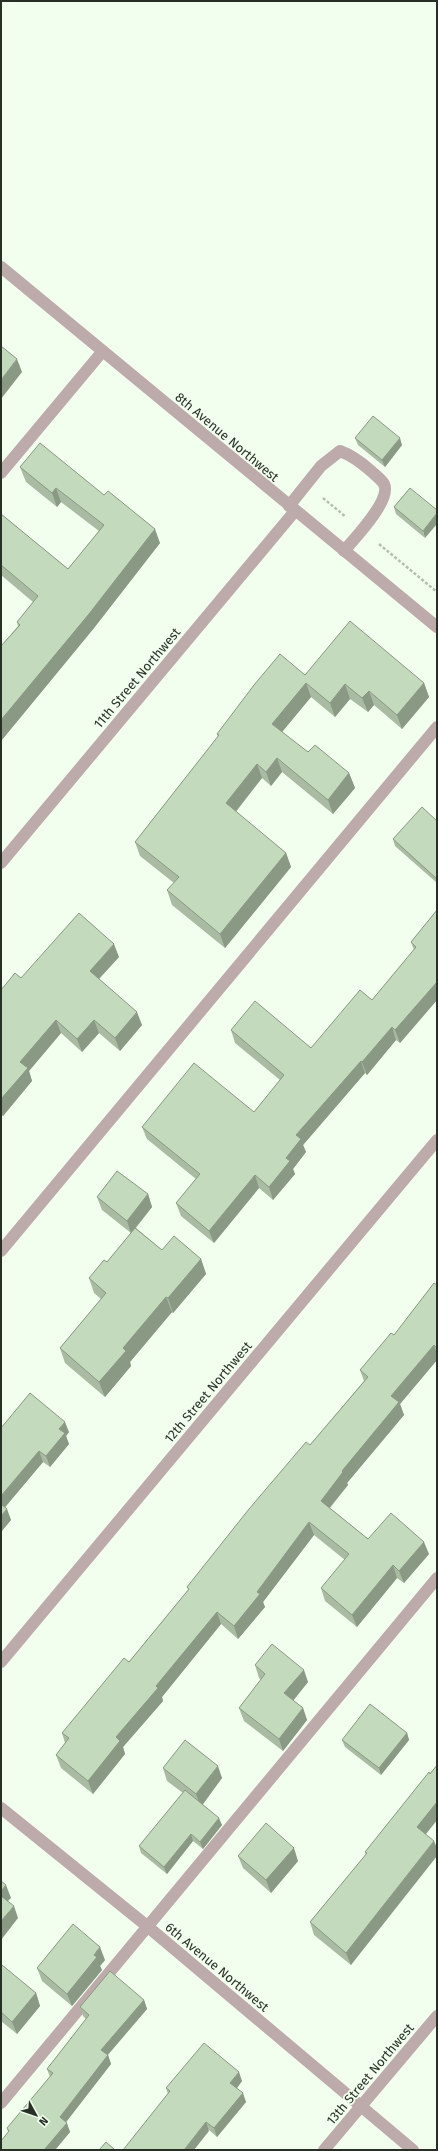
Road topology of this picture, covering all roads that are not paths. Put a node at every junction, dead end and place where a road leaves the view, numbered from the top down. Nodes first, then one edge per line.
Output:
1 (1, 267) edge
2 (102, 352) junction
3 (1, 473) edge
4 (292, 508) junction
5 (344, 551) junction
6 (437, 627) edge
7 (437, 727) edge
8 (1, 863) edge
9 (437, 1140) edge
10 (1, 1251) edge
11 (437, 1578) edge
12 (1, 1662) edge
13 (1, 1808) edge
14 (147, 1926) junction
15 (437, 2016) edge
16 (1, 2103) edge
17 (362, 2106) junction
18 (324, 2150) edge
19 (413, 2150) edge

1 - 2 street, 8th Avenue Northwest
2 - 3 street
2 - 4 street, 8th Avenue Northwest
4 - 5 street, 8th Avenue Northwest
4 - 5 street, 11th Street Northwest
4 - 8 street, 11th Street Northwest
5 - 6 street, 8th Avenue Northwest
7 - 10 street
9 - 12 street, 12th Street Northwest
11 - 14 street
13 - 14 street, 6th Avenue Northwest
14 - 16 street
14 - 17 street, 6th Avenue Northwest
15 - 17 street, 13th Street Northwest
17 - 18 street, 13th Street Northwest
17 - 19 street, 6th Avenue Northwest

